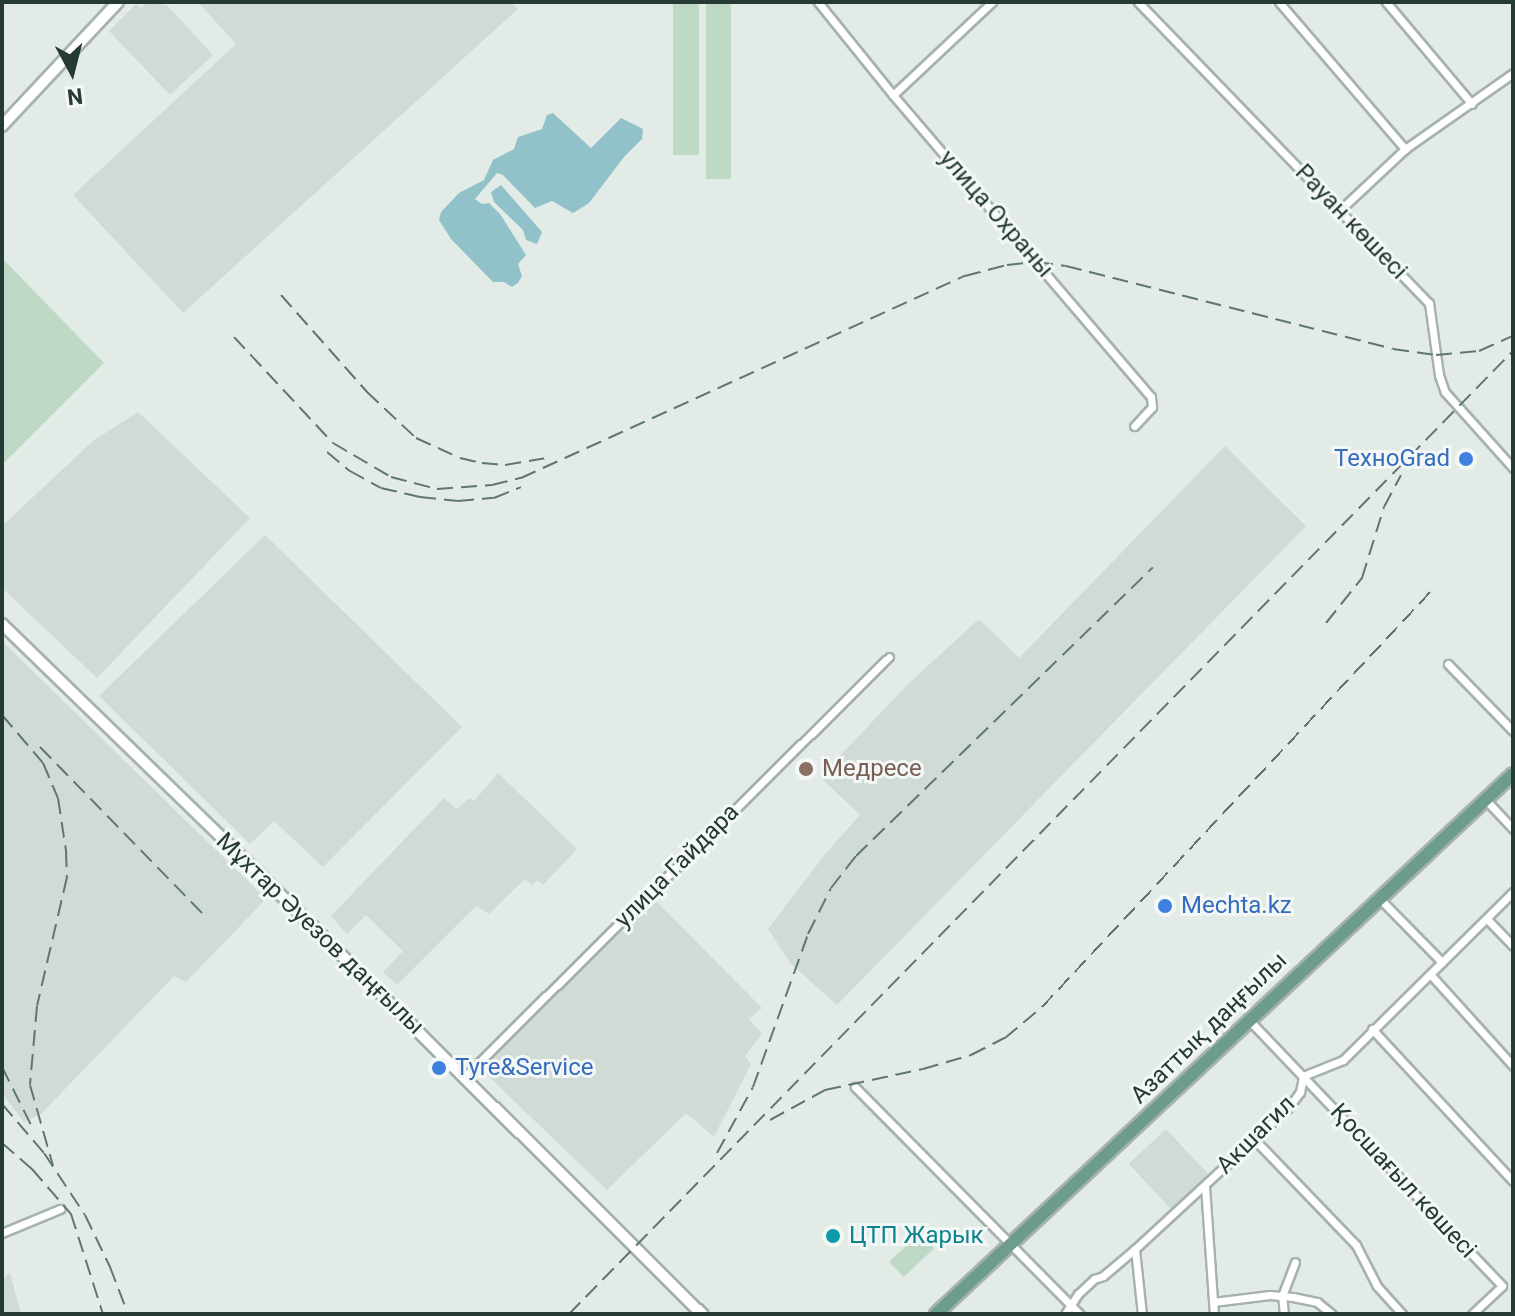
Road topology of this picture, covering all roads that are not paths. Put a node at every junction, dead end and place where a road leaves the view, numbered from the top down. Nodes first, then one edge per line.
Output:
1 (118, 2) edge
2 (818, 2) edge
3 (992, 2) edge
4 (1138, 2) edge
5 (1279, 2) edge
6 (1386, 2) edge
7 (1513, 73) edge
8 (893, 95) junction
9 (1472, 104) junction
10 (2, 126) edge
11 (1405, 149) junction
12 (1340, 210) junction
13 (1134, 426) dead end
14 (1513, 468) edge
15 (2, 624) edge
16 (889, 657) dead end
17 (1448, 664) dead end
18 (1513, 731) edge
19 (1513, 774) edge
20 (1485, 799) junction
21 (1513, 829) edge
22 (1513, 892) edge
23 (1379, 898) junction
24 (1487, 919) junction
25 (1513, 946) edge
26 (1442, 962) junction
27 (1430, 974) junction
28 (1249, 1020) junction
29 (1372, 1029) junction
30 (1513, 1066) edge
31 (465, 1076) junction
32 (1303, 1076) junction
33 (855, 1087) dead end
34 (1255, 1140) junction
35 (1513, 1181) edge
36 (1205, 1186) junction
37 (60, 1209) dead end
38 (2, 1233) edge
39 (1011, 1247) junction
40 (1135, 1249) junction
41 (1295, 1262) dead end
42 (1282, 1296) junction
43 (1213, 1302) junction
44 (1073, 1307) junction
45 (702, 1314) edge
46 (936, 1314) edge
47 (1065, 1314) edge
48 (1080, 1314) edge
49 (1142, 1314) edge
50 (1214, 1314) edge
51 (1284, 1314) edge
52 (1332, 1314) edge
53 (1402, 1314) edge
54 (1472, 1314) edge

1 - 10 main road
2 - 8 street, улица Охраны
3 - 8 street
4 - 12 street, Рауан көшесі
5 - 11 street
6 - 9 street
7 - 9 street
8 - 13 street, улица Охраны
9 - 11 street
11 - 12 street
12 - 14 street, Рауан көшесі
15 - 31 main road, Мұхтар Әуезов даңғылы
16 - 31 street, улица Гайдара
17 - 18 street
19 - 20 main road, Азаттық даңғылы
20 - 21 street
20 - 23 main road, Азаттық даңғылы
22 - 24 street, Акшагил
23 - 26 street
23 - 28 main road, Азаттық даңғылы
24 - 25 street
24 - 26 street, Акшагил
26 - 27 street, Акшагил
27 - 29 street, Акшагил
27 - 30 street
28 - 32 street, Қосшағыл көшесі
28 - 39 main road, Азаттық даңғылы
29 - 32 street, Акшагил
29 - 35 street
31 - 45 main road, Мұхтар Әуезов даңғылы
32 - 34 street, Акшагил
32 - 54 street, Қосшағыл көшесі
33 - 39 street
34 - 36 street, Акшагил
34 - 53 street
36 - 40 street, Акшагил
36 - 43 street
37 - 38 street
39 - 44 street
39 - 46 main road, Азаттық даңғылы
40 - 44 street, Акшагил
40 - 49 street
41 - 42 street
42 - 43 street
42 - 51 street
42 - 52 street
43 - 50 street
44 - 47 street, Акшагил
44 - 48 street

